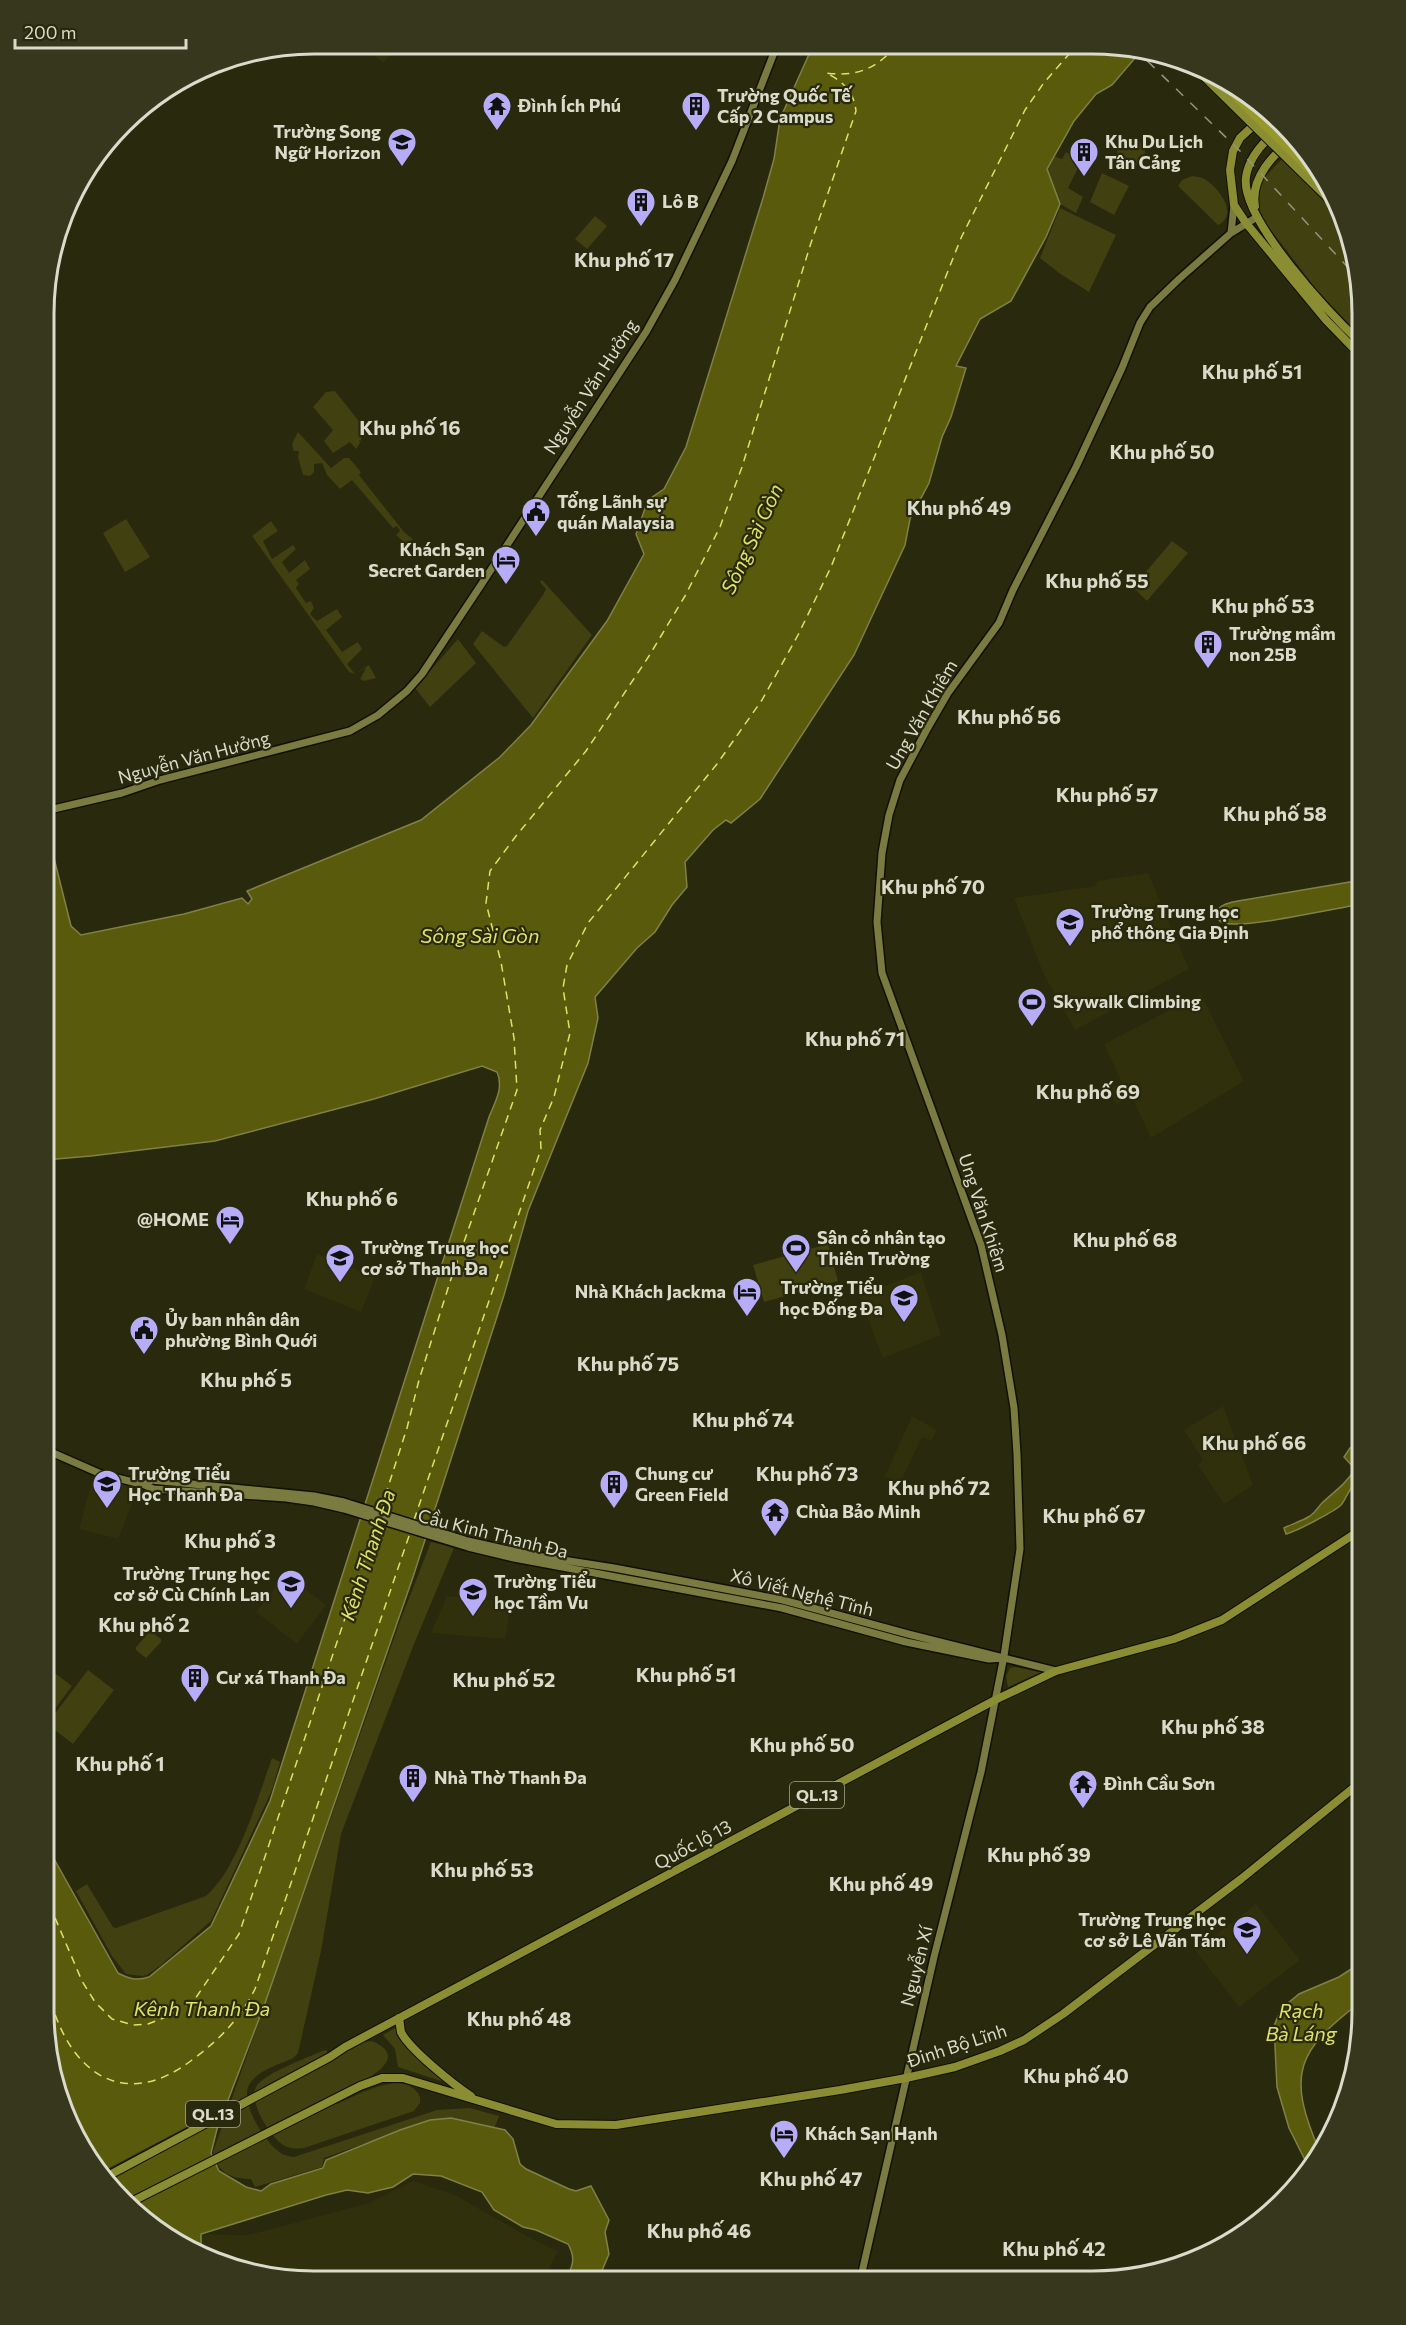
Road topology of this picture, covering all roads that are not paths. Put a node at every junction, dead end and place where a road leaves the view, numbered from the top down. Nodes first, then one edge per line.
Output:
1 (774, 54) edge
2 (1210, 83) edge
3 (1236, 97) edge
4 (1263, 117) edge
5 (1277, 131) edge
6 (1289, 143) edge
7 (1306, 166) edge
8 (1321, 191) edge
9 (1234, 205) junction
10 (1257, 217) junction
11 (1246, 223) junction
12 (1231, 233) junction
13 (1352, 333) edge
14 (1352, 347) edge
15 (54, 809) edge
16 (54, 1453) edge
17 (145, 1485) junction
18 (1352, 1536) edge
19 (591, 1565) joint
20 (594, 1573) joint
21 (1004, 1658) junction
22 (1056, 1671) junction
23 (995, 1700) junction
24 (1352, 1789) edge
25 (399, 2018) junction
26 (329, 2055) junction
27 (906, 2078) junction
28 (479, 2102) junction
29 (109, 2170) edge
30 (111, 2174) edge
31 (135, 2200) edge
32 (862, 2271) edge

1 - 15 main road, Nguyễn Văn Hưởng
2 - 8 main road, bridge
3 - 7 highway, bridge
4 - 9 main road
5 - 10 main road
6 - 10 main road
9 - 11 main road
9 - 12 main road
10 - 11 main road, Ung Văn Khiêm
10 - 13 main road
11 - 12 main road, Ung Văn Khiêm
11 - 14 main road
12 - 21 main road, Ung Văn Khiêm
16 - 17 main road, Cầu Kinh Thanh Đa
17 - 19 main road, Cầu Kinh Thanh Đa
17 - 20 main road, Cầu Kinh Thanh Đa
18 - 22 main road, Xô Viết Nghệ Tĩnh
19 - 21 main road, Xô Viết Nghệ Tĩnh
20 - 21 main road, Xô Viết Nghệ Tĩnh
21 - 22 main road, Xô Viết Nghệ Tĩnh
21 - 23 main road, Nguyễn Xí
22 - 23 main road, Quốc lộ 13 / QL.13
23 - 25 main road, Quốc lộ 13 / QL.13
23 - 27 main road, Nguyễn Xí
24 - 27 main road, Đinh Bộ Lĩnh
25 - 26 main road, Quốc lộ 13 / QL.13
25 - 28 main road, Đinh Bộ Lĩnh
26 - 29 main road, QL.13
26 - 30 main road, QL.13
27 - 28 main road, Đinh Bộ Lĩnh
27 - 32 main road, Nguyễn Xí
28 - 31 main road, Đinh Bộ Lĩnh

